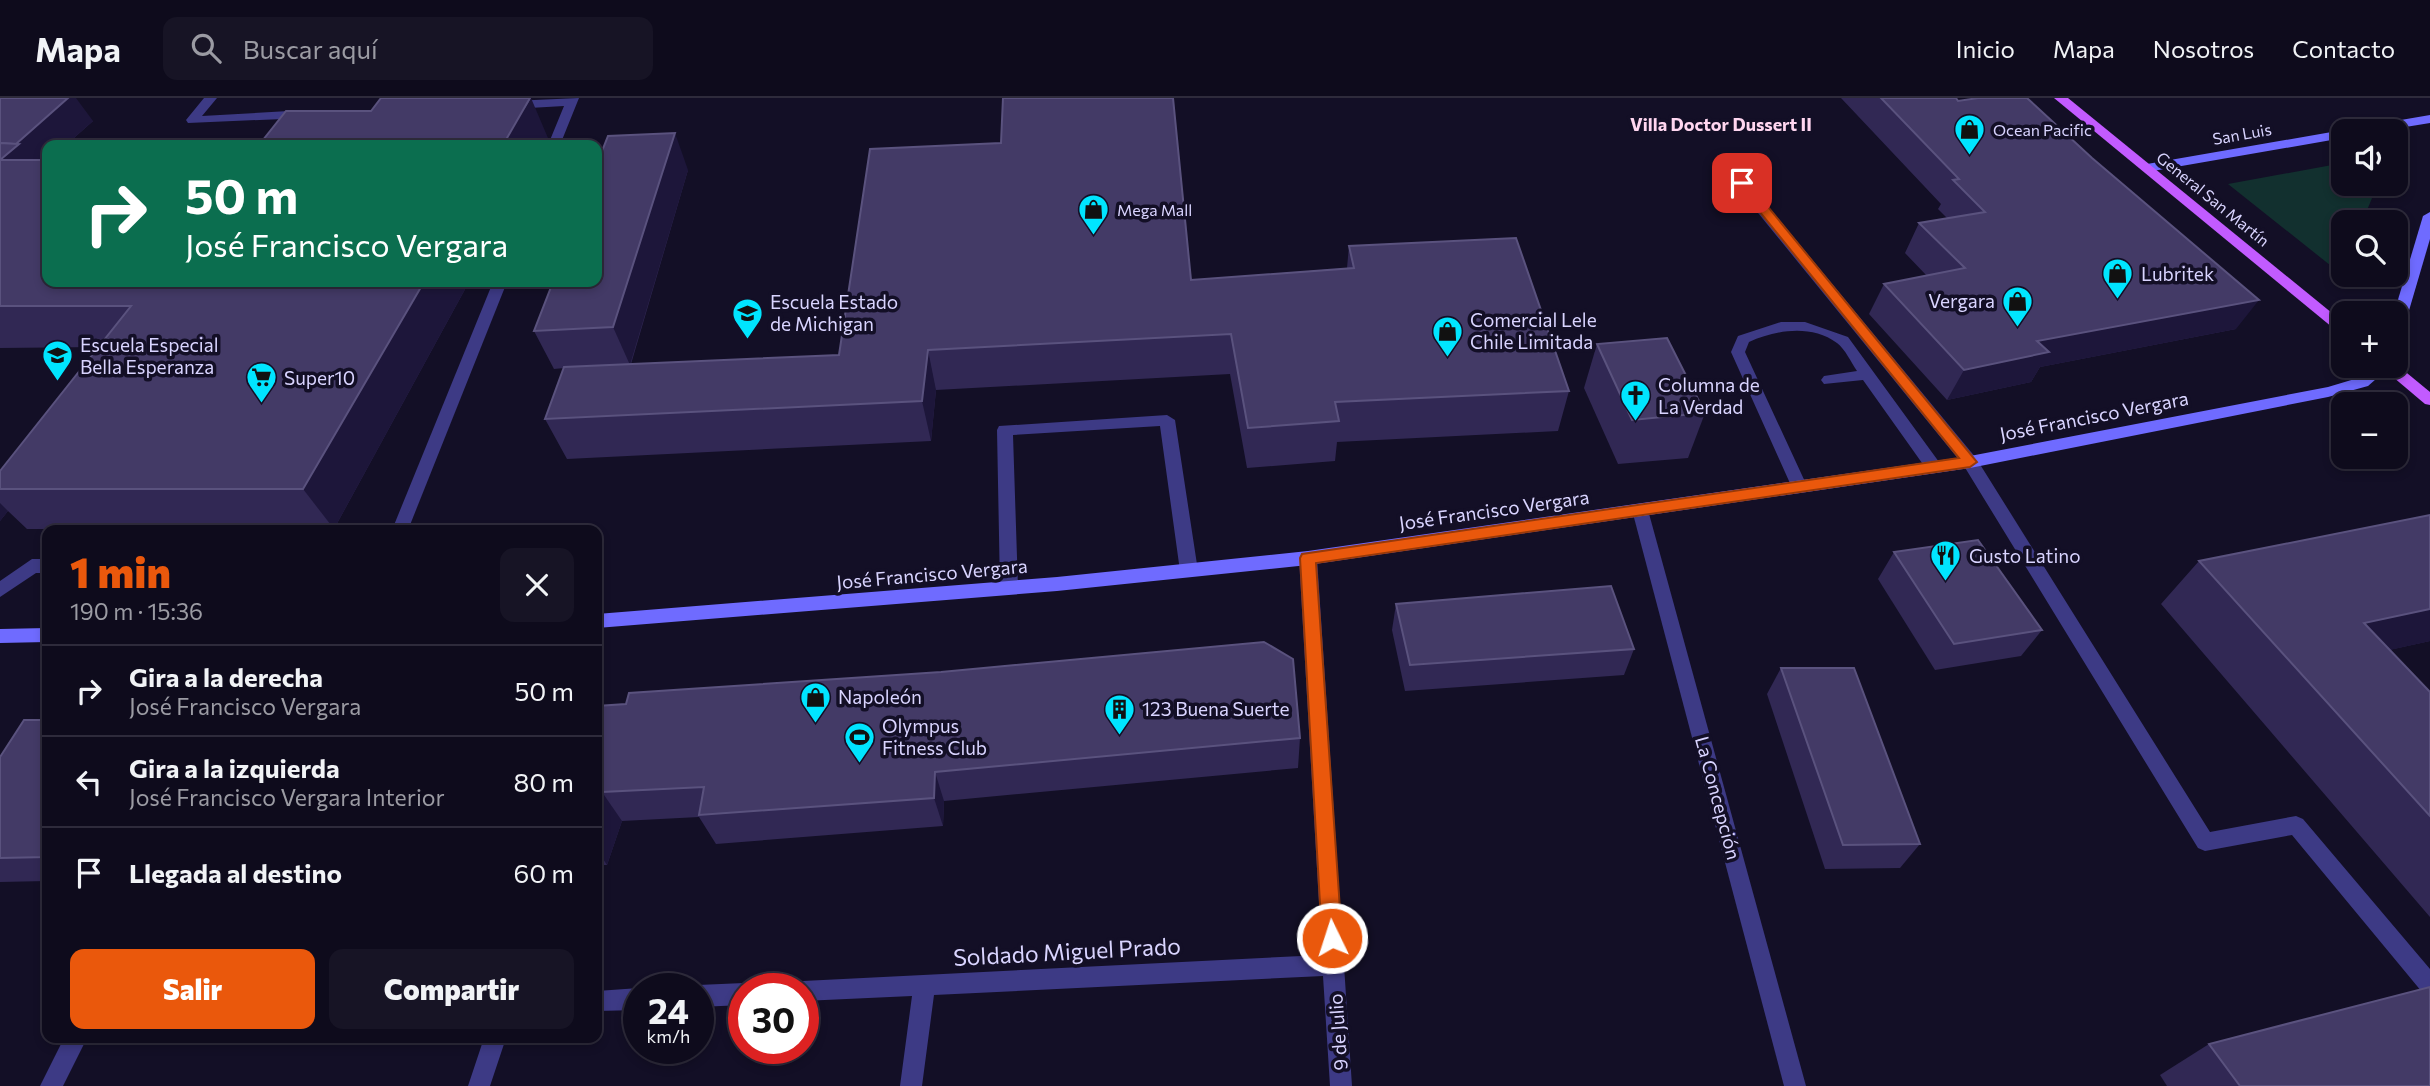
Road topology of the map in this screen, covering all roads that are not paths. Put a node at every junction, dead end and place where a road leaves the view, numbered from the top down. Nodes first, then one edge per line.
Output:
1 (211, 98) edge
2 (2060, 98) edge
3 (572, 100) edge
4 (504, 105) edge
5 (314, 114) edge
6 (2430, 119) edge
7 (2408, 123) edge
8 (2331, 136) edge
9 (556, 140) edge
10 (1724, 162) dead end
11 (2147, 168) junction
12 (2430, 216) edge
13 (498, 287) edge
14 (2405, 301) edge
15 (2331, 319) edge
16 (1868, 374) junction
17 (2369, 378) edge
18 (2402, 378) edge
19 (1829, 380) dead end
20 (1773, 389) dead end
21 (1756, 391) junction
22 (2430, 400) edge
23 (1970, 462) junction
24 (1933, 466) junction
25 (1800, 486) junction
26 (1640, 510) junction
27 (402, 525) edge
28 (1308, 558) junction
29 (42, 566) edge
30 (1189, 571) junction
31 (1009, 588) junction
32 (0, 590) edge
33 (602, 621) edge
34 (42, 635) edge
35 (0, 636) edge
36 (1334, 965) junction
37 (2430, 985) edge
38 (924, 986) junction
39 (819, 990) edge
40 (623, 1000) edge
41 (602, 1001) edge
42 (73, 1043) edge
43 (493, 1043) edge
44 (51, 1086) edge
45 (479, 1086) edge
46 (911, 1086) edge
47 (1341, 1086) edge
48 (1796, 1086) edge

1 - 5 street
2 - 11 main road, General San Martín
3 - 4 street
3 - 9 street
6 - 7 main road
8 - 11 main road, San Luis
10 - 23 street
11 - 15 main road, General San Martín
12 - 14 main road
13 - 27 street
16 - 19 street
16 - 21 street
16 - 24 street
17 - 23 main road, José Francisco Vergara
18 - 22 main road
20 - 21 street
21 - 25 street
23 - 24 main road, José Francisco Vergara
23 - 37 street
24 - 25 main road, José Francisco Vergara
25 - 26 main road, José Francisco Vergara
26 - 28 main road, José Francisco Vergara
26 - 48 street, La Concepción
28 - 30 main road, José Francisco Vergara
28 - 36 street, 9 de Julio
29 - 32 street
30 - 31 main road, José Francisco Vergara
30 - 31 street
31 - 33 main road, José Francisco Vergara
34 - 35 main road
36 - 38 street, Soldado Miguel Prado
36 - 47 street, 9 de Julio
38 - 39 street, Soldado Miguel Prado
38 - 46 street
40 - 41 street
42 - 44 street
43 - 45 street

